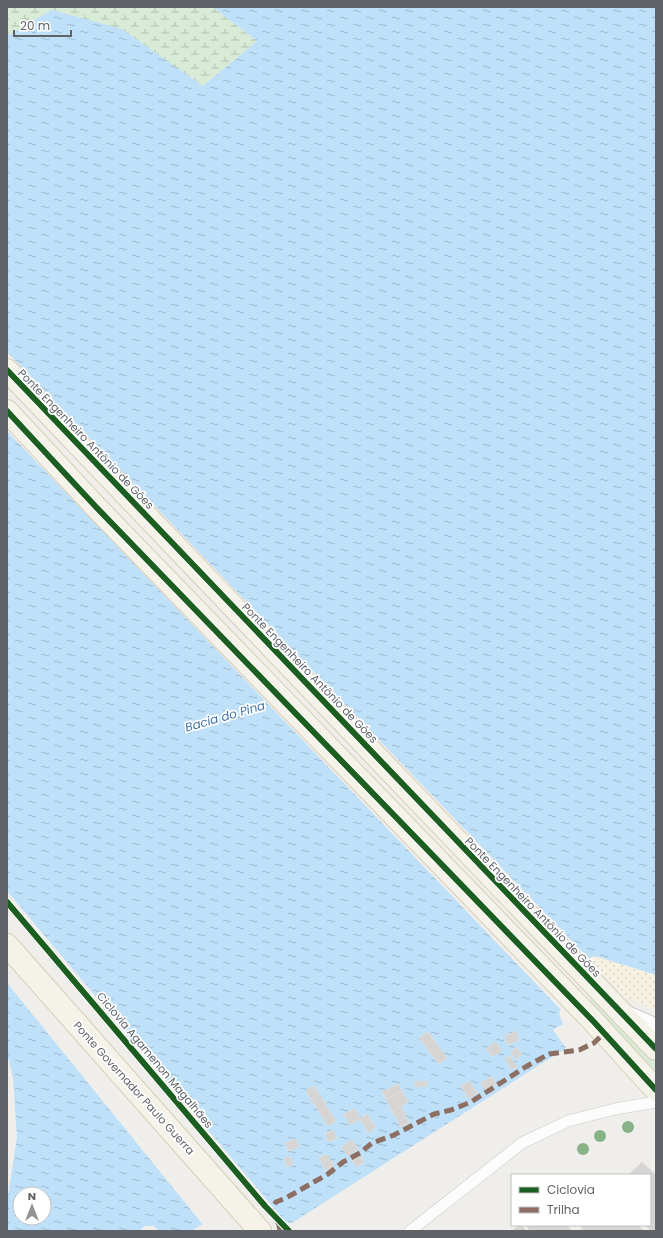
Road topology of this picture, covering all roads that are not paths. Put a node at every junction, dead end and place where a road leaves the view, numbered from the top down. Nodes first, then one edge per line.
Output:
1 (7, 370) edge
2 (7, 411) edge
3 (7, 945) edge
4 (623, 1015) junction
5 (656, 1030) edge
6 (656, 1049) edge
7 (656, 1090) edge
8 (656, 1102) edge
9 (267, 1223) edge
10 (410, 1231) edge

1 - 4 main road, Ponte Engenheiro Antônio de Góes
2 - 7 main road
3 - 9 main road, Ponte Governador Paulo Guerra
4 - 5 street
4 - 6 main road, Ponte Engenheiro Antônio de Góes
8 - 10 lane

